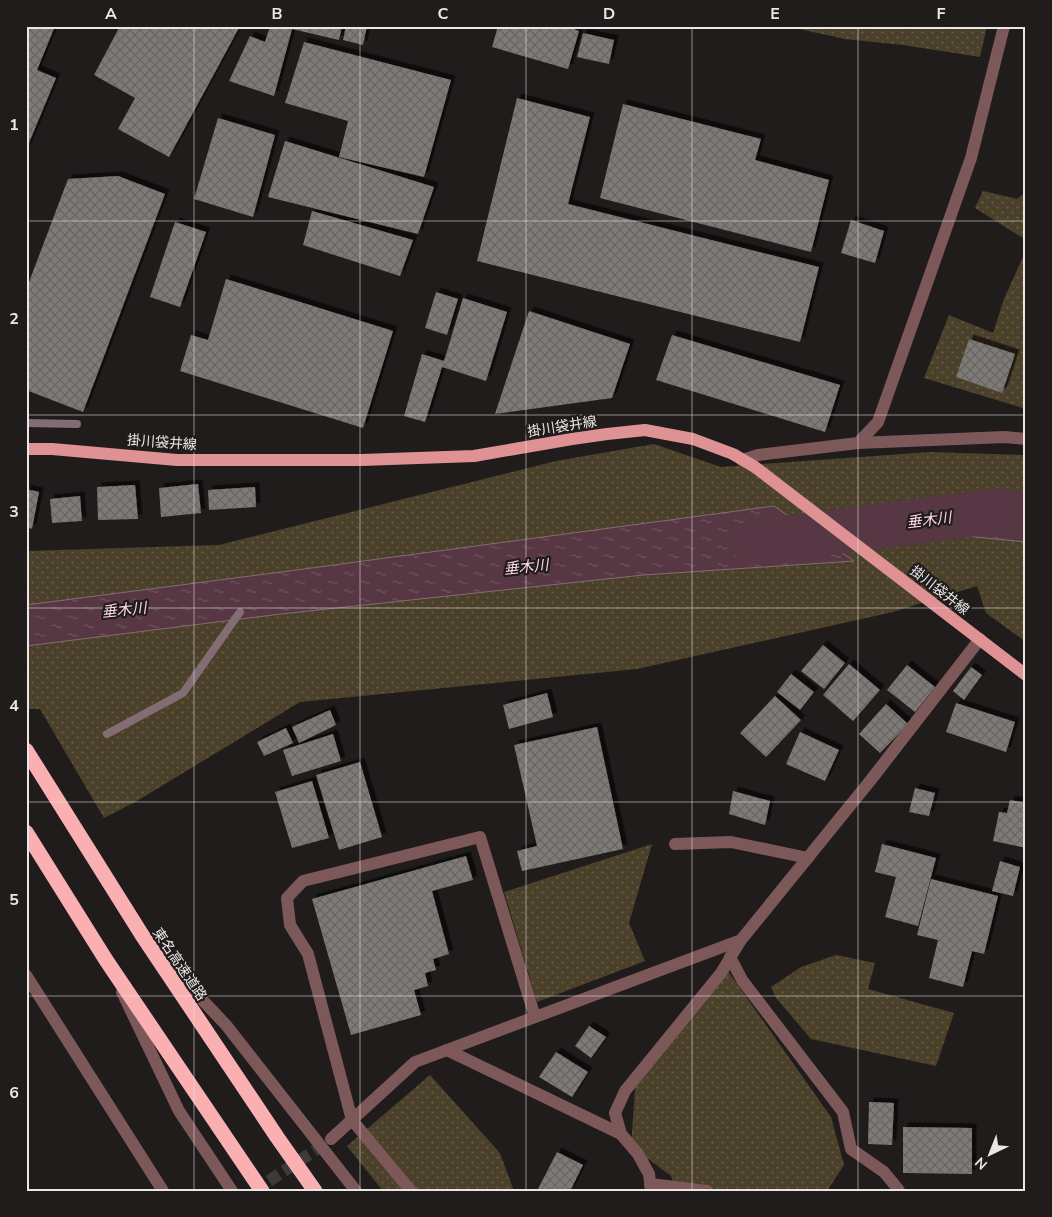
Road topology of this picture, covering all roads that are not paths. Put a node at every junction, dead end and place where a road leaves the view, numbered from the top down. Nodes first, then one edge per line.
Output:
1 (1004, 26) edge
2 (1026, 438) edge
3 (858, 443) junction
4 (26, 449) edge
5 (742, 460) junction
6 (980, 640) junction
7 (1026, 675) edge
8 (26, 750) edge
9 (26, 832) edge
10 (675, 844) dead end
11 (808, 858) junction
12 (142, 935) junction
13 (741, 940) junction
14 (730, 957) junction
15 (106, 960) junction
16 (26, 975) edge
17 (535, 1017) junction
18 (448, 1050) junction
19 (352, 1120) junction
20 (621, 1134) junction
21 (331, 1139) tunnel mouth
22 (651, 1188) edge
23 (163, 1191) edge
24 (232, 1191) edge
25 (262, 1191) edge
26 (315, 1191) edge
27 (356, 1191) edge
28 (411, 1191) edge
29 (706, 1191) edge
30 (898, 1191) edge

1 - 3 street
2 - 3 street
3 - 5 street
4 - 5 main road, 掛川袋井線
5 - 6 main road, 掛川袋井線
6 - 7 main road, 掛川袋井線
6 - 11 street
8 - 12 highway, 東名高速道路
9 - 15 highway
10 - 11 street
11 - 13 street
12 - 26 highway, 東名高速道路
12 - 27 street
13 - 14 street
13 - 17 street
14 - 20 street
14 - 30 street
15 - 24 street
15 - 25 highway
16 - 23 street
17 - 18 street
17 - 19 street
18 - 19 street
18 - 20 street
19 - 21 street
19 - 28 street
20 - 22 street
22 - 29 street

